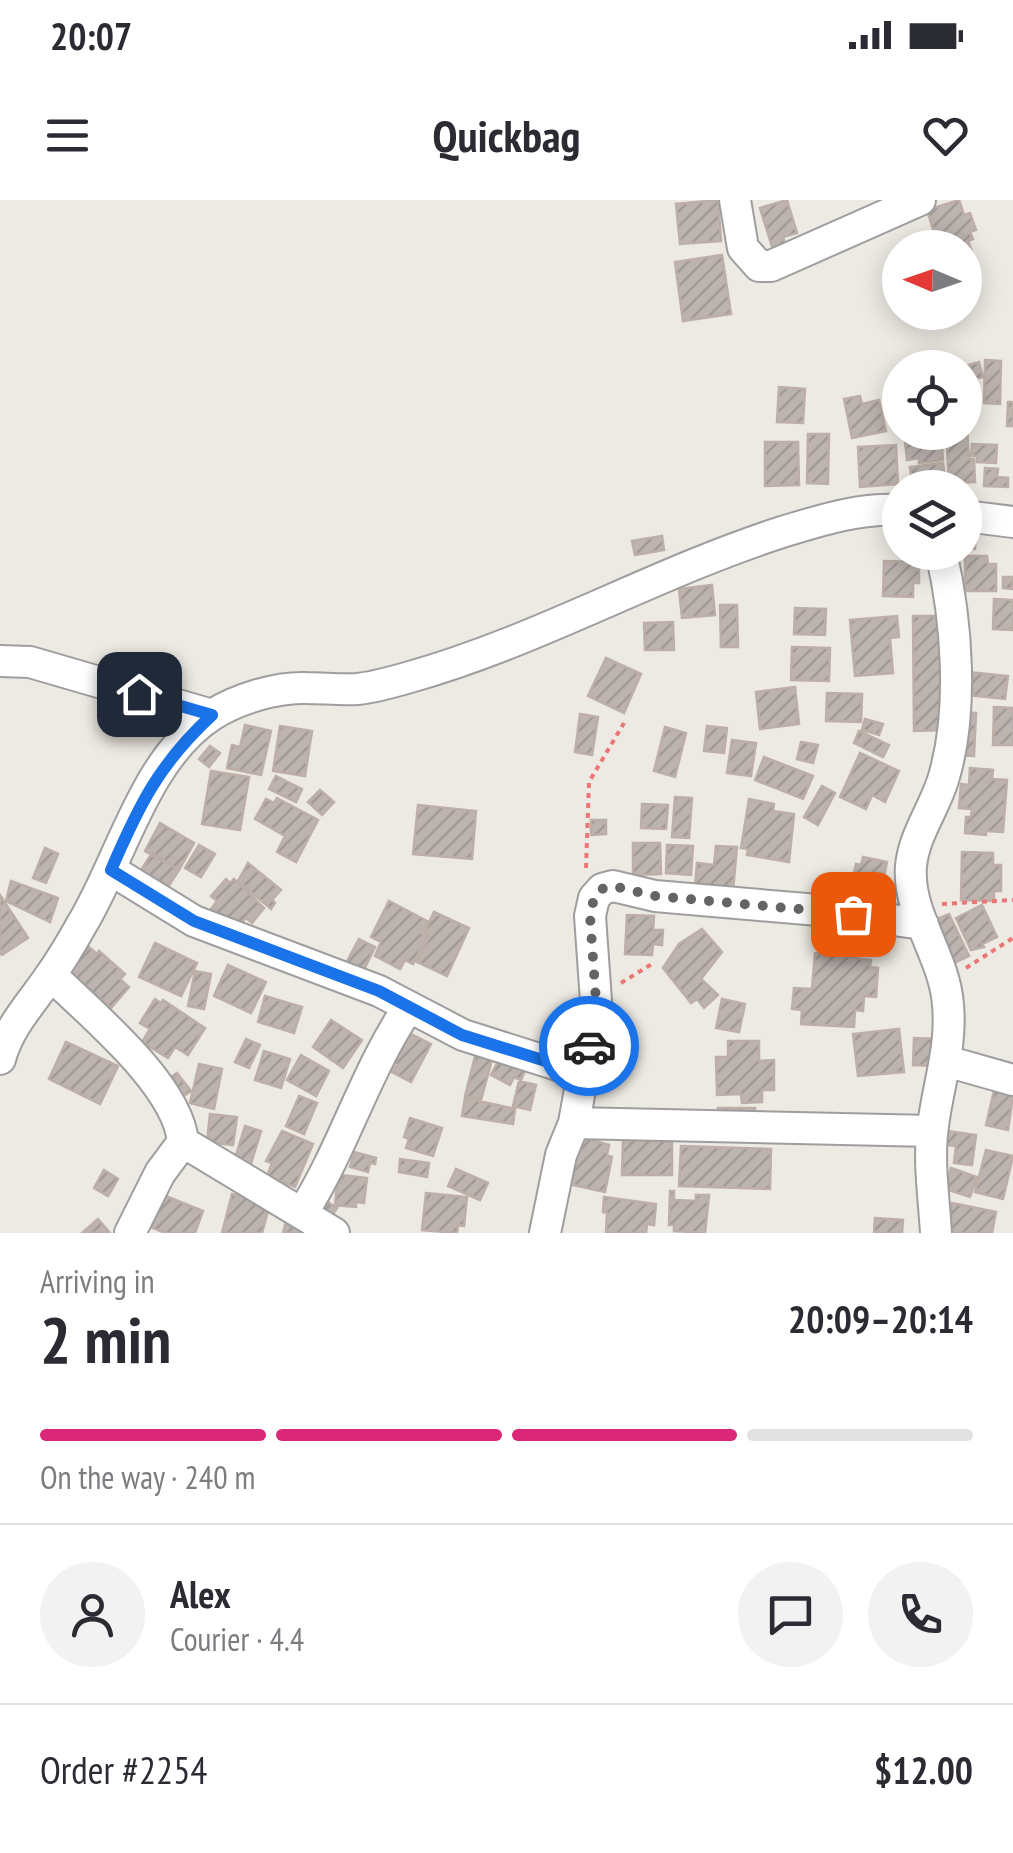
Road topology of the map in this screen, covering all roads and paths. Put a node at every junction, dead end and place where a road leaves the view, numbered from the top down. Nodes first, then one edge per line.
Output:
1 (736, 200) edge
2 (920, 200) edge
3 (882, 511) edge
4 (982, 518) edge
5 (1013, 522) edge
6 (944, 570) edge
7 (0, 661) edge
8 (212, 715) junction
9 (624, 723) dead end
10 (111, 870) junction
11 (594, 898) junction
12 (1013, 900) edge
13 (920, 914) junction
14 (1013, 938) edge
15 (655, 962) dead end
16 (51, 975) junction
17 (946, 982) junction
18 (596, 1001) junction
19 (408, 1008) junction
20 (0, 1059) edge
21 (946, 1061) junction
22 (584, 1073) junction
23 (1013, 1080) edge
24 (574, 1124) junction
25 (932, 1131) junction
26 (183, 1142) junction
27 (303, 1212) junction
28 (130, 1233) edge
29 (334, 1233) edge
30 (545, 1233) edge
31 (936, 1233) edge

1 - 2 street
3 - 8 street
4 - 5 street
6 - 13 street
7 - 8 street
8 - 10 street
9 - 11 path
10 - 16 street
10 - 19 street
11 - 13 street
11 - 18 street
12 - 13 path
13 - 17 street
14 - 17 path
15 - 18 path
16 - 20 street
16 - 26 street
17 - 21 street
18 - 22 street
19 - 22 street
19 - 27 street
21 - 23 street
21 - 25 street
22 - 24 street
24 - 25 street
24 - 30 street
25 - 31 street
26 - 27 street
26 - 28 street
27 - 29 street

